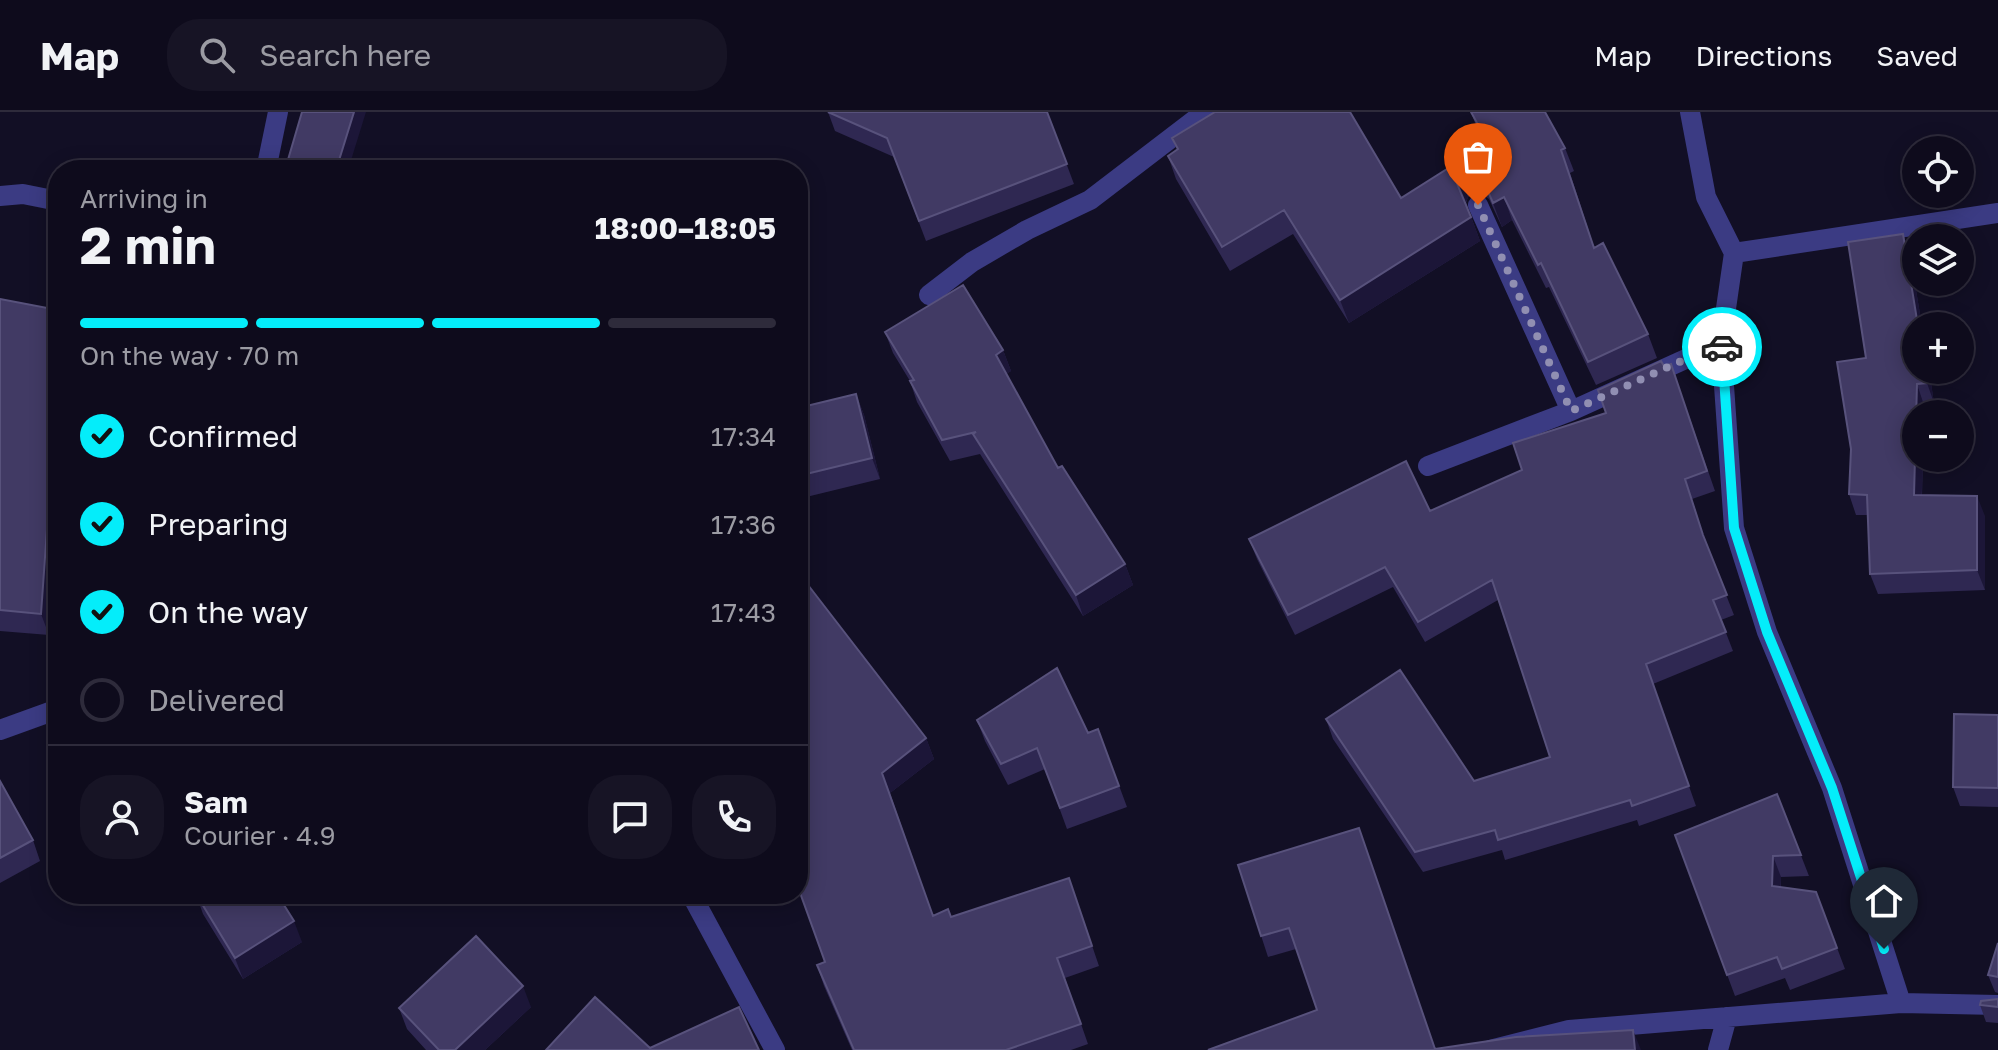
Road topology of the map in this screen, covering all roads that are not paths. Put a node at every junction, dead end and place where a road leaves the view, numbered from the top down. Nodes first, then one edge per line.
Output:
1 (278, 112) edge
2 (1205, 112) edge
3 (1690, 112) edge
4 (268, 160) edge
5 (0, 196) edge
6 (48, 199) edge
7 (1478, 205) edge
8 (1998, 213) edge
9 (1734, 253) junction
10 (929, 295) dead end
11 (1721, 343) junction
12 (1571, 411) junction
13 (1428, 466) dead end
14 (48, 713) edge
15 (0, 730) edge
16 (696, 904) edge
17 (1901, 1003) junction
18 (1998, 1005) edge
19 (1727, 1017) junction
20 (775, 1050) edge
21 (1490, 1050) edge
22 (1718, 1050) edge

1 - 4 street
2 - 10 street
3 - 9 street
5 - 6 street
7 - 12 street
8 - 9 street
9 - 11 street
11 - 12 street
11 - 17 street
12 - 13 street
14 - 15 street
16 - 20 street
17 - 18 street
17 - 19 street
19 - 21 street
19 - 22 street

